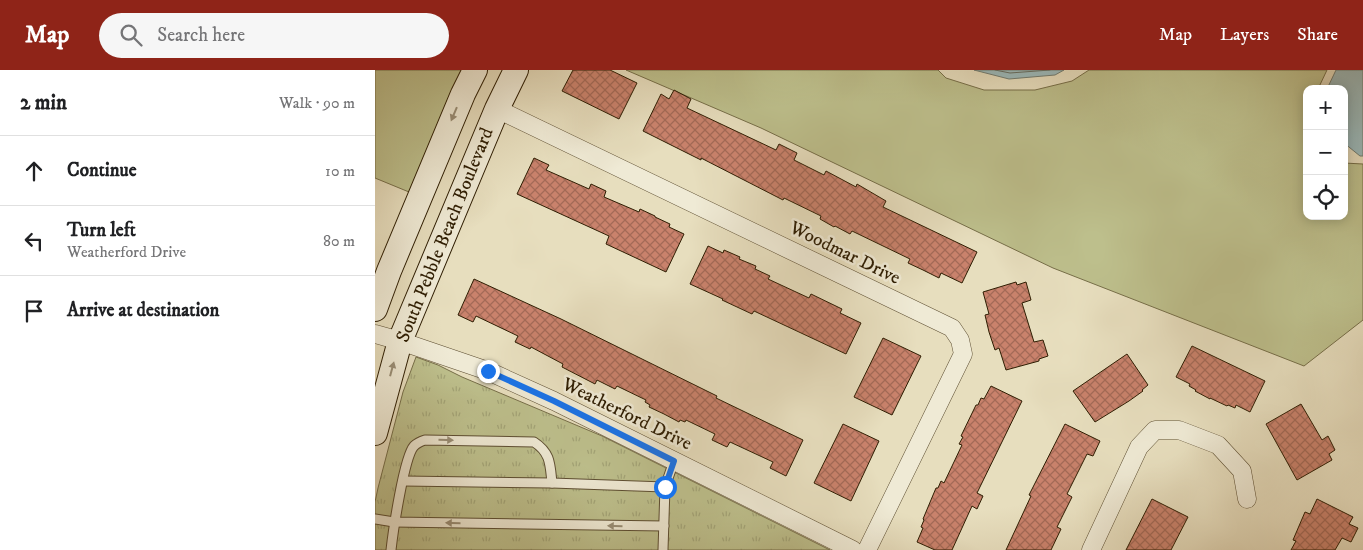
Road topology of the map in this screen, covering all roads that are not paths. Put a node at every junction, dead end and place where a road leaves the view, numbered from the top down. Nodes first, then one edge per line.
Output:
1 (475, 70) edge
2 (516, 70) edge
3 (497, 109) junction
4 (375, 309) edge
5 (375, 334) edge
6 (400, 341) junction
7 (375, 433) edge
8 (674, 461) junction
9 (403, 481) junction
10 (552, 483) junction
11 (665, 487) junction
12 (1247, 499) dead end
13 (375, 519) edge
14 (394, 522) junction
15 (664, 526) junction
16 (391, 550) edge
17 (663, 550) edge
18 (853, 550) edge
19 (867, 550) edge
20 (1091, 550) edge

1 -> 4 street, South Pebble Beach Boulevard
2 - 3 street, South Pebble Beach Boulevard
3 - 6 street, South Pebble Beach Boulevard
3 - 19 street, Woodmar Drive
5 - 6 street, Weatherford Drive
7 -> 6 street, South Pebble Beach Boulevard
6 - 8 street, Weatherford Drive
8 - 11 lane
8 - 18 street, Weatherford Drive
9 - 10 lane
9 -> 10 lane
9 - 14 lane
10 - 11 lane
11 - 15 lane
12 - 20 street
13 - 14 lane
15 -> 14 lane
14 - 16 lane
15 - 17 lane

